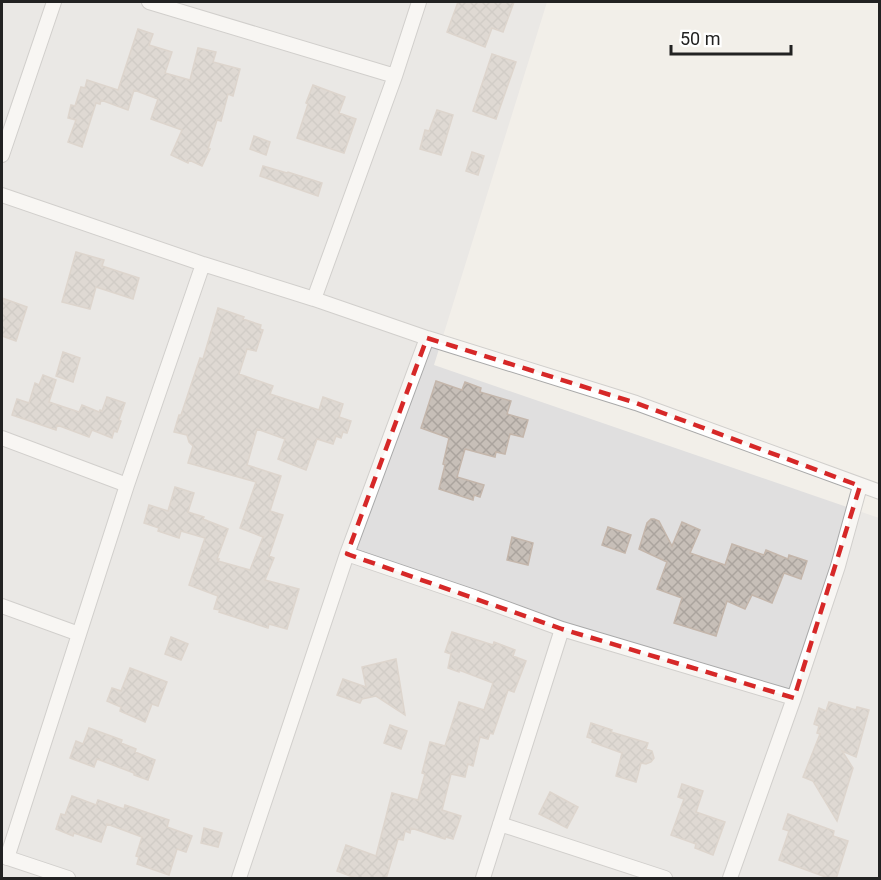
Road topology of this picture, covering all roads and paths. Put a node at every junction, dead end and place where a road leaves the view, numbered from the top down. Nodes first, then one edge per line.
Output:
1 (54, 2) edge
2 (149, 2) edge
3 (419, 2) edge
4 (395, 76) junction
5 (2, 155) edge
6 (2, 195) edge
7 (203, 264) junction
8 (314, 300) junction
9 (427, 338) junction
10 (2, 438) edge
11 (127, 485) junction
12 (860, 486) junction
13 (879, 492) edge
14 (346, 554) junction
15 (2, 606) edge
16 (562, 629) junction
17 (79, 634) junction
18 (794, 698) junction
19 (500, 824) junction
20 (4, 857) edge
21 (68, 879) edge
22 (239, 879) edge
23 (483, 879) edge
24 (664, 879) edge
25 (730, 879) edge

1 - 5 street
2 - 4 street
3 - 4 street
4 - 8 street
6 - 7 street
7 - 8 street
7 - 11 street
8 - 9 street
9 - 12 street
9 - 14 street
10 - 11 street
11 - 17 street
12 - 13 street
12 - 18 street
14 - 16 street
14 - 22 street
15 - 17 street
16 - 18 street
16 - 19 street
17 - 20 street
18 - 25 street
19 - 23 street
19 - 24 street
20 - 21 street

